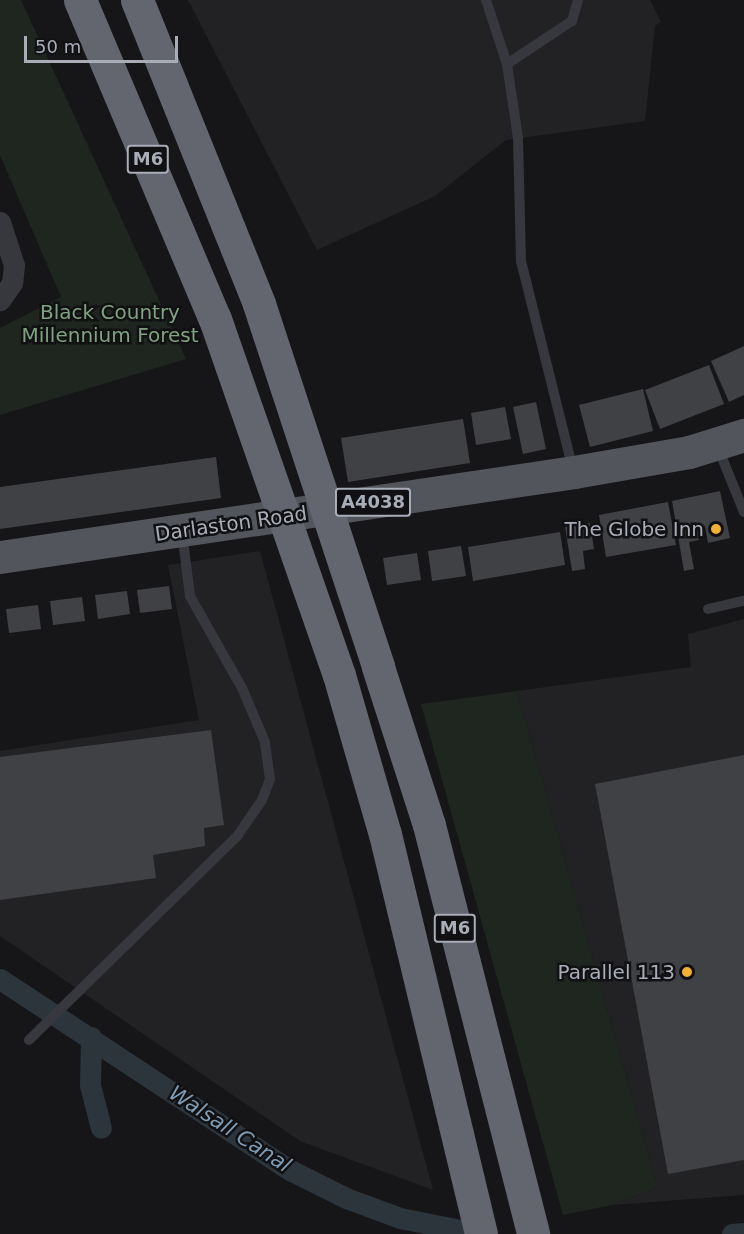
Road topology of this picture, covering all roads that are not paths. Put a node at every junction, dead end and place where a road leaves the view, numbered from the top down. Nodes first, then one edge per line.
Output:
1 (80, 0) edge
2 (137, 0) edge
3 (486, 0) edge
4 (578, 0) edge
5 (507, 64) junction
6 (0, 222) edge
7 (0, 300) edge
8 (730, 440) edge
9 (574, 472) junction
10 (744, 512) edge
11 (182, 531) junction
12 (0, 557) edge
13 (744, 601) edge
14 (708, 609) dead end
15 (29, 1040) dead end
16 (481, 1234) edge
17 (533, 1234) edge

1 - 16 highway, M6, bridge
2 - 17 highway, M6, bridge
3 - 5 lane
4 - 5 lane
5 - 9 lane
6 - 7 street
8 - 9 main road, Darlaston Road / A4038
8 - 10 lane
9 - 11 main road, Darlaston Road / A4038
11 - 12 main road, Darlaston Road / A4038
11 - 15 lane
13 - 14 lane

